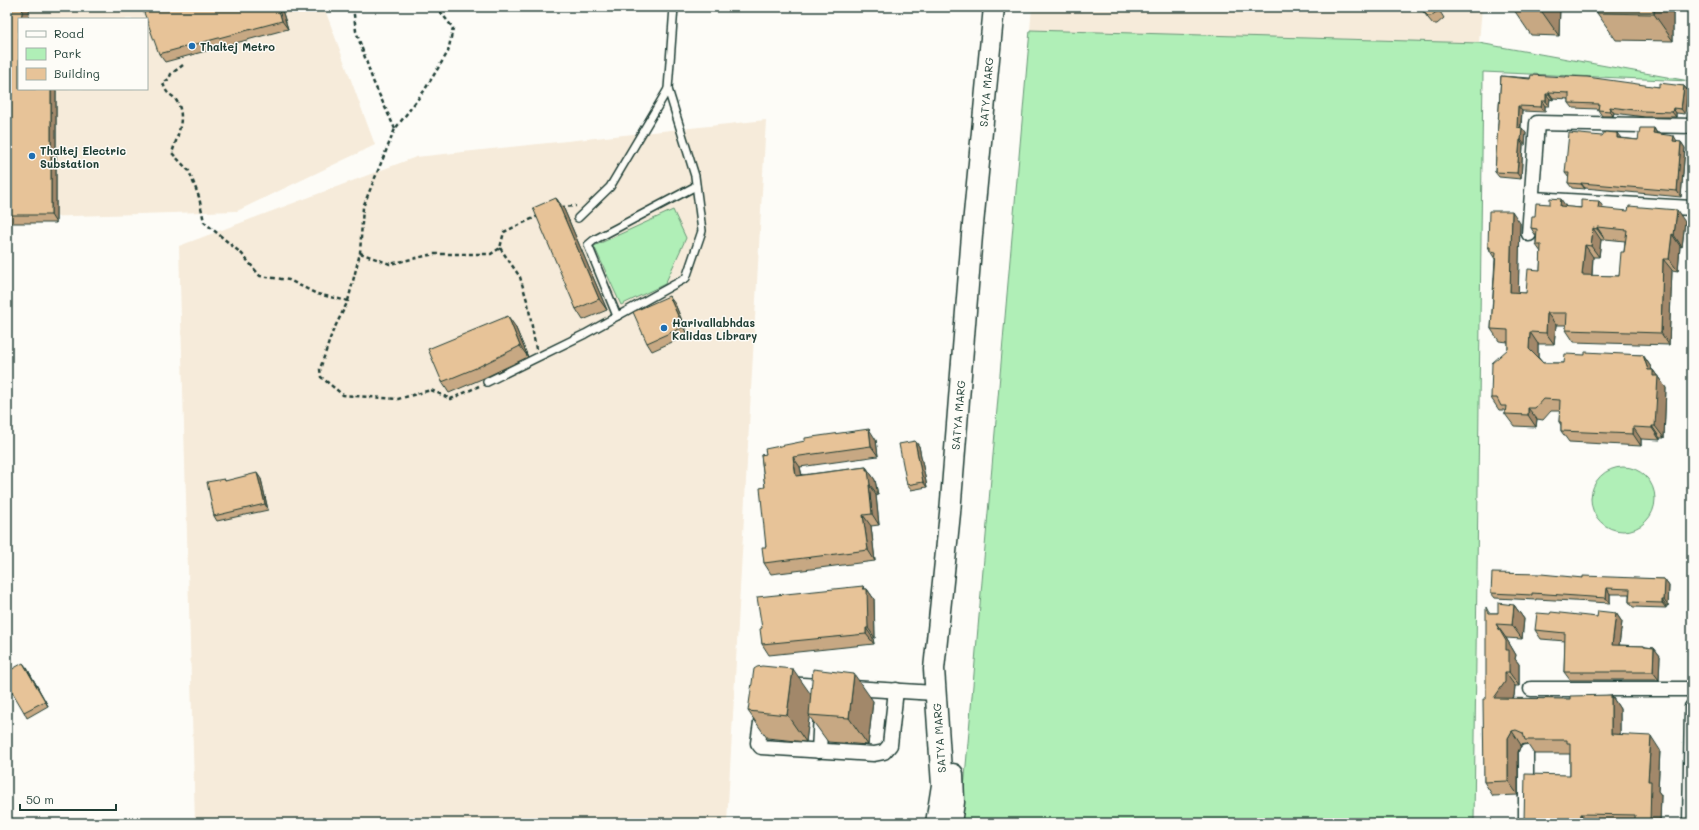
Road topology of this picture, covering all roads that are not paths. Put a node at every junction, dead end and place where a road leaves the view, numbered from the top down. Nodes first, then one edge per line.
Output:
1 (674, 7) edge
2 (994, 7) edge
3 (1008, 7) edge
4 (668, 89) junction
5 (1692, 126) edge
6 (696, 186) junction
7 (1532, 199) junction
8 (1692, 208) edge
9 (578, 218) dead end
10 (1529, 234) dead end
11 (617, 316) junction
12 (487, 382) road end
13 (949, 588) junction
14 (772, 686) edge
15 (822, 686) junction
16 (1531, 688) dead end
17 (1692, 689) edge
18 (896, 690) junction
19 (935, 693) junction
20 (764, 699) edge
21 (1692, 706) edge
22 (819, 751) junction
23 (1526, 752) edge
24 (936, 823) edge
25 (951, 823) edge
26 (1526, 823) edge
27 (1690, 823) edge

1 - 4 lane
2 - 13 main road, SATYA MARG
3 - 13 main road, SATYA MARG
4 - 6 lane
4 - 9 lane
5 - 7 street
6 - 11 lane
6 - 11 lane
7 - 8 street
7 - 10 street
11 - 12 lane
13 - 19 main road, SATYA MARG
13 - 25 main road, SATYA MARG
14 - 15 street
15 - 18 street
15 - 22 street
16 - 17 street
18 - 19 street
18 - 22 street
19 - 24 main road, SATYA MARG
20 - 22 street
21 - 27 street
23 - 26 street

